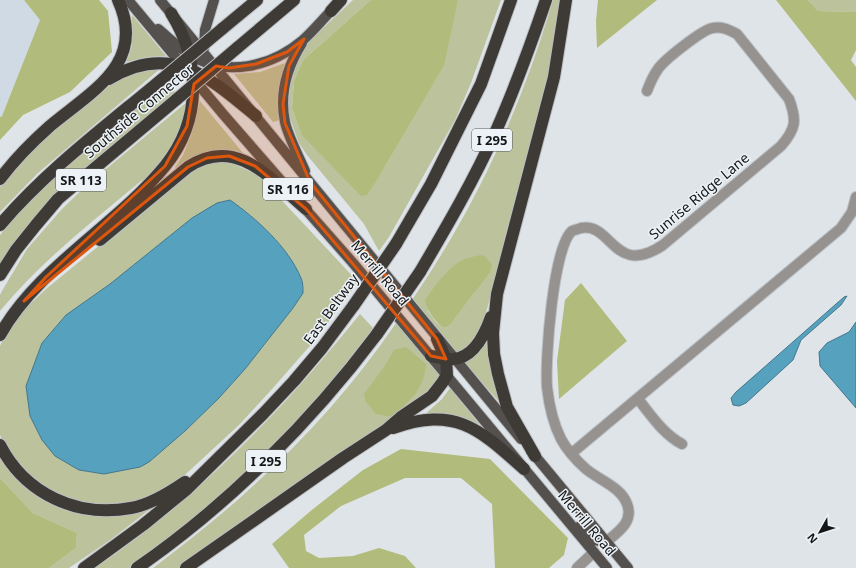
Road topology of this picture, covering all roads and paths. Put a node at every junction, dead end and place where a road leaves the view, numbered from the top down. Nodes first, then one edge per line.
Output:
1 (118, 0) edge
2 (128, 0) edge
3 (154, 0) edge
4 (160, 0) edge
5 (214, 0) edge
6 (257, 0) edge
7 (294, 0) edge
8 (343, 0) edge
9 (511, 0) edge
10 (546, 0) edge
11 (566, 0) edge
12 (331, 11) joint
13 (171, 13) junction
14 (141, 16) junction
15 (304, 39) junction
16 (189, 54) junction
17 (208, 60) junction
18 (194, 73) junction
19 (103, 82) junction
20 (647, 91) dead end
21 (256, 116) junction
22 (165, 166) junction
23 (0, 179) edge
24 (310, 182) junction
25 (856, 197) edge
26 (306, 209) junction
27 (0, 225) edge
28 (0, 275) edge
29 (497, 294) junction
30 (24, 301) junction
31 (0, 319) edge
32 (0, 335) edge
33 (437, 339) joint
34 (431, 356) junction
35 (450, 359) junction
36 (446, 375) junction
37 (638, 399) junction
38 (386, 430) junction
39 (682, 444) dead end
40 (0, 445) edge
41 (572, 453) junction
42 (535, 456) junction
43 (217, 459) junction
44 (528, 474) junction
45 (606, 542) junction
46 (594, 552) junction
47 (84, 568) edge
48 (137, 568) edge
49 (186, 568) edge
50 (577, 568) edge
51 (606, 568) edge
52 (619, 568) edge
53 (628, 568) edge

1 - 19 highway
2 - 14 main road, Merrill Road / SR 116
3 - 13 main road
4 - 13 main road, Merrill Road / SR 116
5 - 17 main road
6 - 27 highway, Southside Connector / SR 113, bridge
7 - 28 highway, Southside Connector / SR 113, bridge
8 - 12 highway
9 - 43 highway, East Beltway / I 295, bridge
10 - 48 highway, I 295, bridge
11 - 29 highway
12 - 15 main road
13 - 16 highway
13 - 17 main road, Merrill Road / SR 116
14 - 16 main road
14 - 18 main road, Merrill Road / SR 116
15 - 17 main road
15 - 24 main road
16 - 17 main road
16 - 18 highway
17 - 18 main road
17 - 21 main road, Merrill Road / SR 116
18 - 19 highway
18 - 21 highway
18 - 22 highway
18 - 26 main road, Merrill Road / SR 116
19 - 23 highway
20 - 41 street, Sunrise Ridge Lane
21 - 24 main road, Merrill Road / SR 116
22 - 30 highway
22 - 31 highway
24 - 33 main road, Merrill Road / SR 116
25 - 37 street
26 - 30 highway
26 - 34 main road, Merrill Road / SR 116
29 - 35 highway
29 - 42 highway
30 - 32 highway
33 - 35 highway
34 - 35 highway
34 - 36 main road, Merrill Road / SR 116
35 - 36 highway
35 - 42 main road, Merrill Road
36 - 38 highway
36 - 44 main road, Merrill Road / SR 116
37 - 39 street
37 - 41 street
38 - 44 highway
38 - 49 highway
40 - 43 highway
41 - 45 street, Sunrise Ridge Lane
42 - 45 main road, Merrill Road
43 - 47 highway, East Beltway / I 295
44 - 45 main road
44 - 46 main road, Merrill Road / SR 116
45 - 53 main road, Merrill Road
46 - 50 street
46 - 51 main road, Merrill Road
46 - 52 main road

